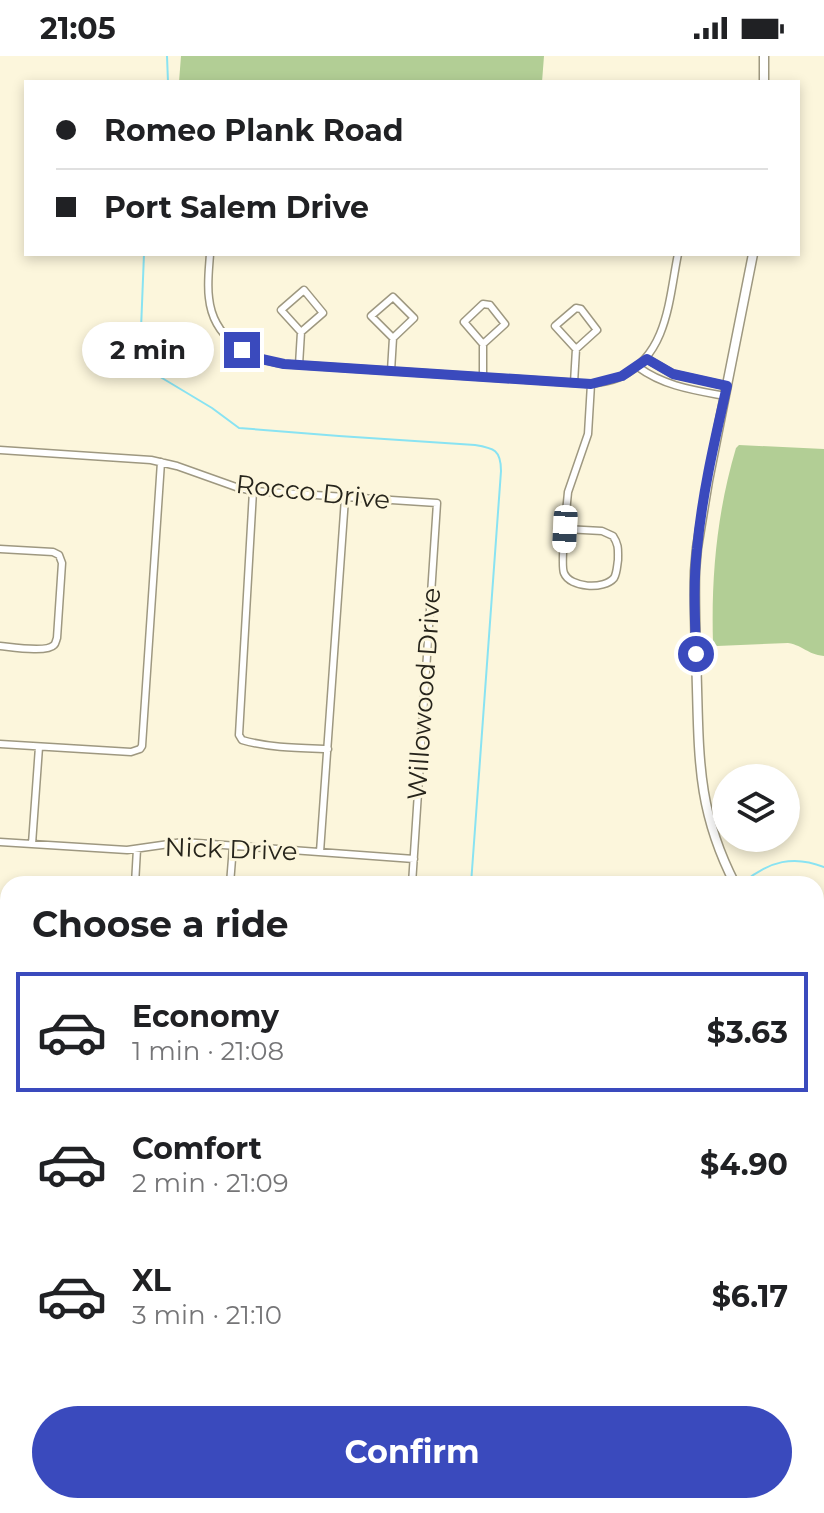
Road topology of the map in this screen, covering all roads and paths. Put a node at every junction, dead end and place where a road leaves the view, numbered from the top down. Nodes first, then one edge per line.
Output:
1 (764, 56) edge
2 (764, 80) edge
3 (210, 256) edge
4 (678, 256) edge
5 (753, 256) edge
6 (301, 332) junction
7 (393, 338) junction
8 (483, 344) junction
9 (576, 349) junction
10 (647, 359) junction
11 (299, 365) junction
12 (638, 367) junction
13 (391, 371) junction
14 (483, 377) junction
15 (574, 383) junction
16 (591, 384) junction
17 (727, 386) junction
18 (725, 396) junction
19 (0, 450) edge
20 (161, 462) junction
21 (253, 491) junction
22 (345, 498) junction
23 (437, 503) joint
24 (565, 529) junction
25 (0, 549) edge
26 (0, 646) edge
27 (0, 744) edge
28 (39, 747) junction
29 (328, 749) junction
30 (0, 842) edge
31 (32, 844) junction
32 (233, 846) junction
33 (137, 849) junction
34 (320, 852) junction
35 (414, 859) junction
36 (135, 876) edge
37 (231, 876) edge
38 (413, 876) edge
39 (731, 876) edge

1 - 2 main road
3 - 11 street
4 - 10 street
5 - 17 main road
6 - 6 street
6 - 11 street
7 - 7 street
7 - 13 street
8 - 8 street
8 - 14 street
9 - 9 street
9 - 15 street
10 - 12 street
10 - 17 street
11 - 13 street
12 - 16 street
12 - 18 street
13 - 14 street
14 - 15 street
15 - 16 street
16 - 24 street
17 - 18 main road
18 - 39 main road
19 - 20 street, Rocco Drive
20 - 21 street, Rocco Drive
20 - 28 street
21 - 22 street, Rocco Drive
21 - 29 street
22 - 23 street, Rocco Drive
22 - 29 street
23 - 35 street, Willowood Drive
24 - 24 street
25 - 26 street
27 - 28 street
28 - 31 street
29 - 34 street
30 - 31 street, Nick Drive
31 - 33 street, Nick Drive
32 - 33 street, Nick Drive
32 - 34 street, Nick Drive
32 - 37 street
33 - 36 street
34 - 35 street, Nick Drive
35 - 38 street, Willowood Drive

